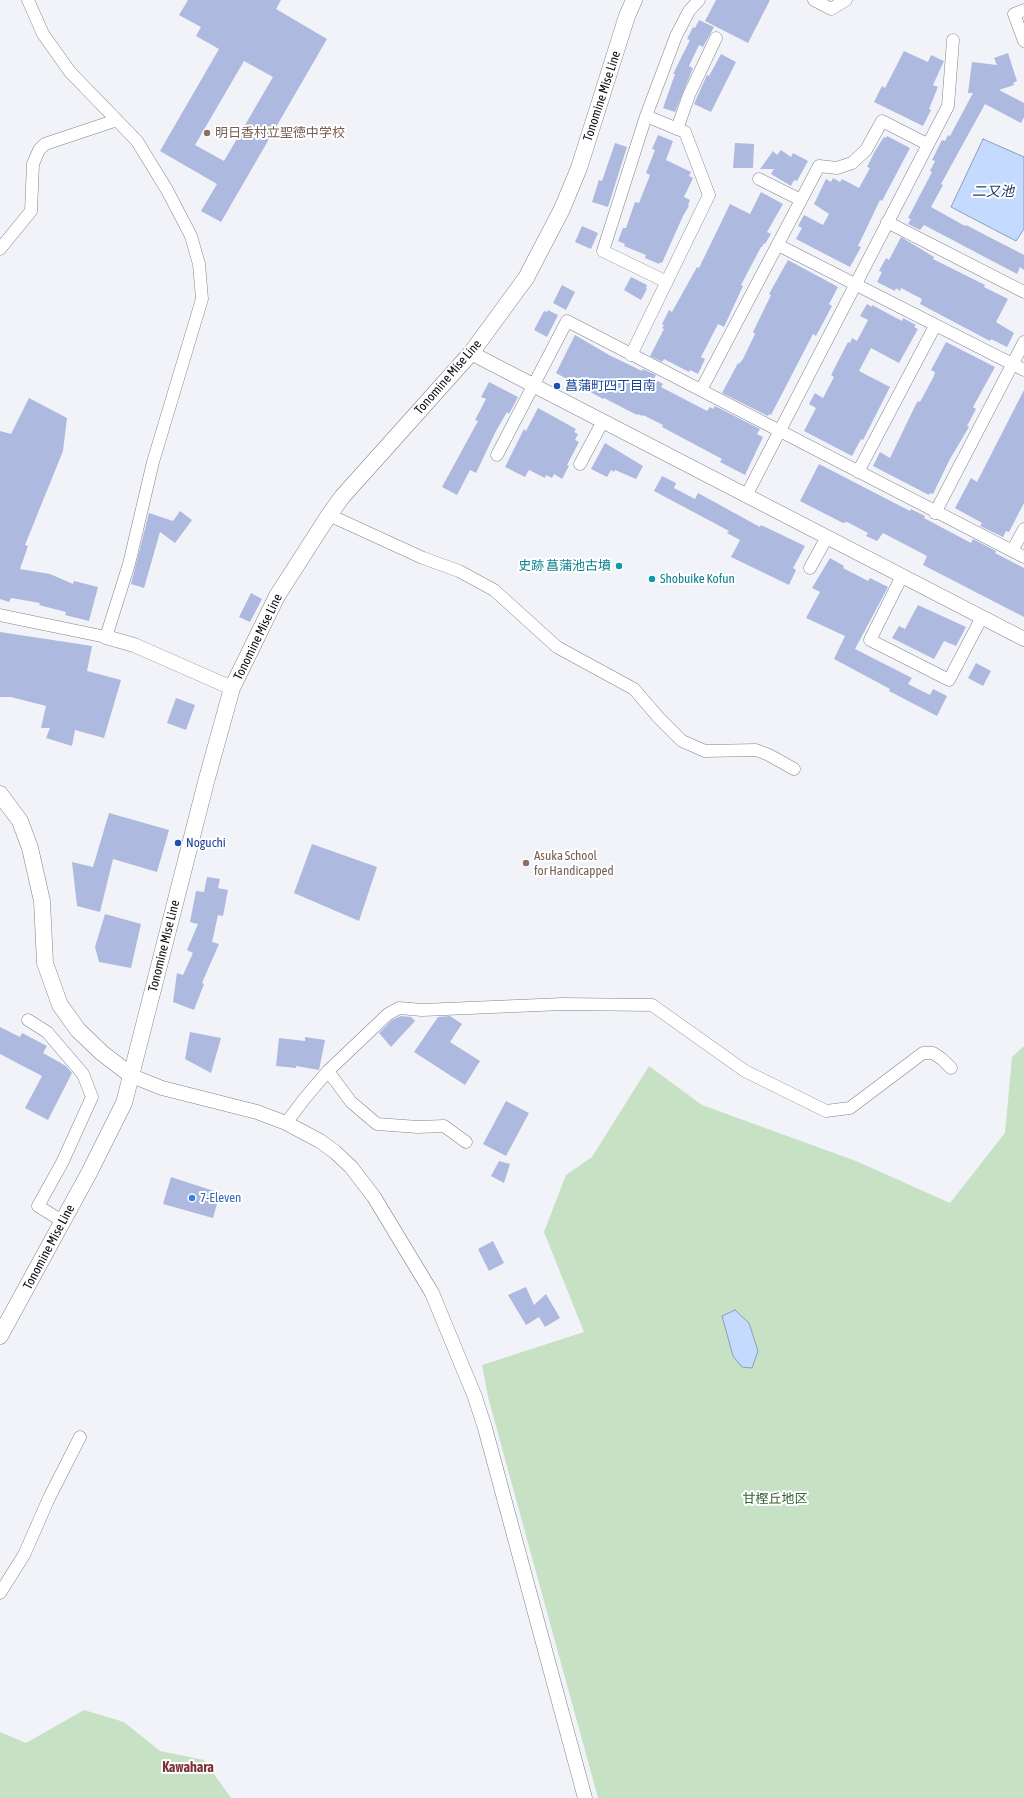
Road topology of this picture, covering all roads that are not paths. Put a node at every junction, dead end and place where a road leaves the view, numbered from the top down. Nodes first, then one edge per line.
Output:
1 (28, 0) edge
2 (634, 0) edge
3 (699, 0) edge
4 (814, 0) edge
5 (846, 0) edge
6 (1024, 10) edge
7 (716, 38) dead end
8 (953, 40) dead end
9 (1024, 41) edge
10 (646, 116) junction
11 (117, 120) junction
12 (677, 129) junction
13 (927, 144) junction
14 (760, 179) dead end
15 (801, 200) junction
16 (887, 222) junction
17 (778, 245) junction
18 (0, 249) edge
19 (667, 282) junction
20 (855, 284) junction
21 (1024, 292) edge
22 (935, 326) junction
23 (1024, 342) edge
24 (471, 353) junction
25 (631, 355) junction
26 (1012, 365) junction
27 (1024, 370) edge
28 (533, 386) junction
29 (701, 390) junction
30 (603, 421) junction
31 (779, 430) junction
32 (497, 455) dead end
33 (580, 464) dead end
34 (858, 472) junction
35 (746, 496) junction
36 (935, 513) junction
37 (329, 515) junction
38 (1024, 529) edge
39 (826, 537) junction
40 (1012, 551) junction
41 (1024, 557) edge
42 (810, 568) dead end
43 (902, 576) junction
44 (0, 615) edge
45 (982, 617) junction
46 (106, 637) junction
47 (1024, 639) edge
48 (232, 688) junction
49 (794, 769) dead end
50 (0, 794) edge
51 (28, 1020) dead end
52 (951, 1068) dead end
53 (328, 1071) junction
54 (132, 1076) junction
55 (286, 1123) junction
56 (466, 1142) dead end
57 (62, 1221) junction
58 (0, 1336) edge
59 (80, 1437) dead end
60 (0, 1593) edge
61 (585, 1798) edge

1 - 11 street
2 - 24 main road, Tonomine Mise Line
3 - 10 street
4 - 5 street
6 - 9 street
7 - 12 street
8 - 13 street
10 - 12 street
10 - 19 street
11 - 18 street
11 - 46 street
12 - 19 street
13 - 15 street
13 - 16 street
14 - 15 street
15 - 17 street
16 - 20 street
16 - 21 street
17 - 20 street
17 - 29 street
19 - 25 street
20 - 22 street
20 - 31 street
22 - 26 street
22 - 34 street
23 - 26 street
24 - 28 street
24 - 37 main road, Tonomine Mise Line
25 - 28 street
25 - 29 street
26 - 27 street
26 - 36 street
28 - 30 street
28 - 32 street
29 - 31 street
30 - 33 street
30 - 35 street
31 - 34 street
31 - 35 street
34 - 36 street
35 - 39 street
36 - 40 street
37 - 48 main road, Tonomine Mise Line
37 - 49 street
38 - 40 street
39 - 42 street
39 - 43 street
40 - 41 street
43 - 45 street
43 - 45 street
44 - 46 street
45 - 47 street
46 - 48 street
48 - 54 main road, Tonomine Mise Line
50 - 54 main road
51 - 57 street
52 - 53 street
53 - 55 street
53 - 56 street
54 - 55 street
54 - 57 main road, Tonomine Mise Line
55 - 61 street
57 - 58 main road, Tonomine Mise Line
59 - 60 street

